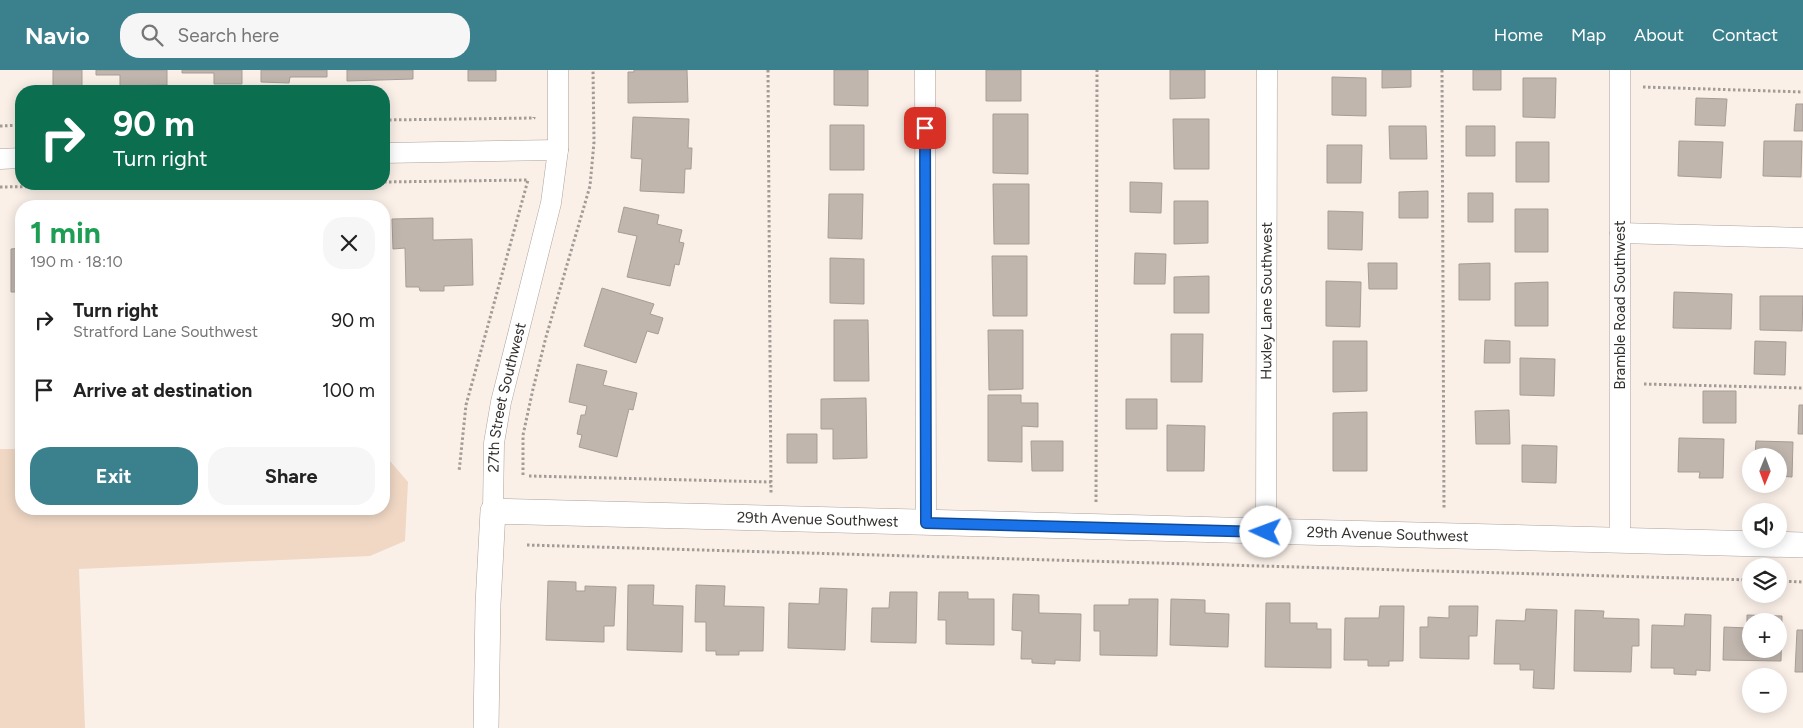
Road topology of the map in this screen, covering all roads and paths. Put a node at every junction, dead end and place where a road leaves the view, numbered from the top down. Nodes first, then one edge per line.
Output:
1 (558, 70) edge
2 (593, 70) edge
3 (768, 70) edge
4 (925, 70) edge
5 (1097, 70) edge
6 (1267, 70) edge
7 (1442, 70) edge
8 (1620, 78) edge
9 (1803, 92) edge
10 (534, 109) dead end
11 (390, 120) edge
12 (15, 125) edge
13 (0, 126) edge
14 (558, 150) junction
15 (390, 153) edge
16 (0, 158) edge
17 (15, 158) edge
18 (390, 182) edge
19 (0, 186) edge
20 (15, 186) edge
21 (1620, 233) junction
22 (1803, 238) edge
23 (1620, 383) junction
24 (1803, 388) edge
25 (459, 472) dead end
26 (523, 476) dead end
27 (529, 476) dead end
28 (771, 482) junction
29 (493, 511) junction
30 (771, 518) junction
31 (926, 523) junction
32 (1096, 527) junction
33 (1266, 532) junction
34 (1444, 536) junction
35 (1620, 540) junction
36 (527, 545) dead end
37 (1803, 545) edge
38 (1742, 580) edge
39 (1787, 581) edge
40 (1803, 582) edge
41 (486, 728) edge

1 - 14 street, 27th Street Southwest
2 - 26 path
3 - 28 path
4 - 31 street
5 - 32 path
6 - 33 street, Huxley Lane Southwest
7 - 34 path
8 - 9 path
8 - 21 street, Bramble Road Southwest
10 - 11 path
12 - 13 path
14 - 15 street
14 - 29 street, 27th Street Southwest
16 - 17 street
18 - 25 path
19 - 20 path
21 - 22 street
21 - 23 street, Bramble Road Southwest
23 - 24 path
23 - 35 street, Bramble Road Southwest
27 - 28 path
28 - 30 path
29 - 30 street, 29th Avenue Southwest
29 - 41 street, 27th Street Southwest
30 - 31 street, 29th Avenue Southwest
31 - 32 street, 29th Avenue Southwest
32 - 33 street, 29th Avenue Southwest
33 - 34 street, 29th Avenue Southwest
34 - 35 street, 29th Avenue Southwest
35 - 37 street, 29th Avenue Southwest
36 - 38 path
39 - 40 path

